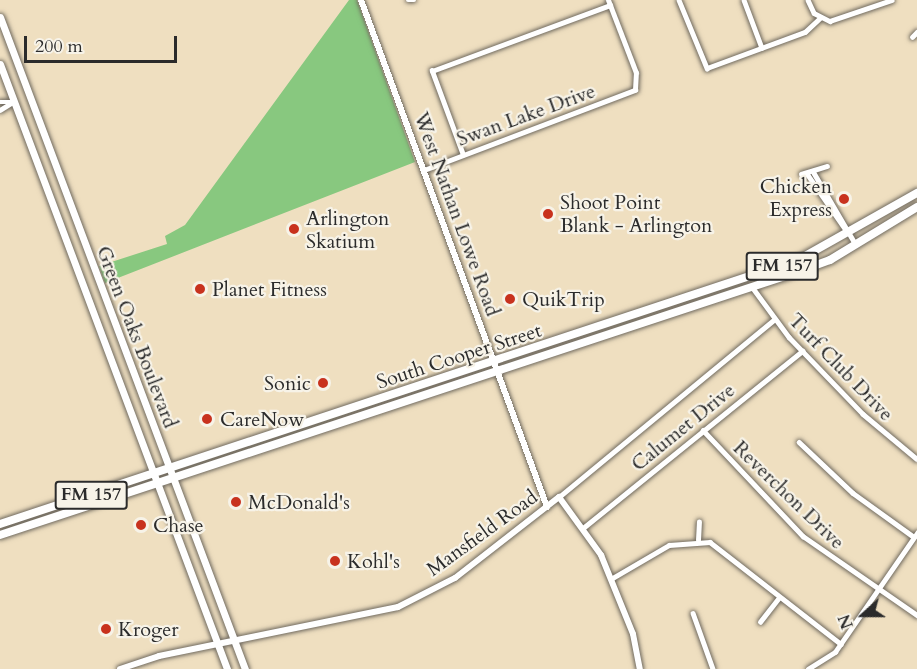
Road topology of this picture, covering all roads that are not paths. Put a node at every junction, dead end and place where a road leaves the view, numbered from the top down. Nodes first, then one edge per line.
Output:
1 (361, 0) edge
2 (408, 0) edge
3 (414, 0) edge
4 (679, 0) edge
5 (744, 0) edge
6 (808, 0) edge
7 (892, 0) edge
8 (609, 2) edge
9 (0, 17) edge
10 (820, 18) junction
11 (917, 32) edge
12 (917, 36) edge
13 (762, 48) junction
14 (0, 64) edge
15 (27, 96) junction
16 (0, 102) edge
17 (13, 102) junction
18 (0, 110) edge
19 (463, 155) junction
20 (827, 166) dead end
21 (424, 170) junction
22 (814, 173) junction
23 (801, 174) dead end
24 (808, 175) junction
25 (917, 194) edge
26 (917, 207) edge
27 (850, 235) junction
28 (855, 245) junction
29 (753, 288) junction
30 (632, 316) junction
31 (774, 320) junction
32 (636, 327) junction
33 (122, 345) junction
34 (107, 351) junction
35 (802, 351) junction
36 (494, 362) junction
37 (498, 372) junction
38 (704, 430) junction
39 (800, 442) dead end
40 (917, 459) edge
41 (168, 468) junction
42 (153, 474) junction
43 (171, 480) junction
44 (157, 484) junction
45 (559, 497) junction
46 (547, 507) junction
47 (29, 515) junction
48 (699, 522) dead end
49 (0, 524) edge
50 (32, 525) junction
51 (583, 528) junction
52 (916, 535) edge
53 (0, 536) edge
54 (698, 540) junction
55 (611, 579) junction
56 (878, 590) junction
57 (779, 598) junction
58 (693, 613) dead end
59 (917, 615) edge
60 (760, 622) dead end
61 (234, 642) junction
62 (841, 644) junction
63 (218, 645) junction
64 (120, 669) edge
65 (227, 669) edge
66 (245, 669) edge
67 (640, 669) edge
68 (712, 669) edge
69 (808, 669) edge

1 - 21 street, West Nathan Lowe Road
2 - 3 street
4 - 13 street
5 - 13 street
6 - 10 street
7 - 10 street
8 - 19 street, Swan Lake Drive
8 - 19 street
9 - 15 main road, Green Oaks Boulevard
10 - 13 street
11 - 12 street
14 - 17 main road
15 - 17 main road
15 - 33 main road, Green Oaks Boulevard
16 - 17 street
17 - 18 street
17 - 34 main road
19 - 21 street, Swan Lake Drive
20 - 22 street
21 - 36 street, West Nathan Lowe Road
22 - 24 street
22 - 27 street
23 - 24 street
24 - 27 street
25 - 27 main road, South Cooper Street / FM 157
26 - 28 main road, South Cooper Street / FM 157
27 - 28 street
27 - 30 main road, South Cooper Street / FM 157
28 - 29 main road, South Cooper Street / FM 157
29 - 31 street, Turf Club Drive
29 - 32 main road, South Cooper Street / FM 157
30 - 32 main road
30 - 36 main road, South Cooper Street / FM 157
31 - 35 street, Turf Club Drive
31 - 45 street, Mansfield Road
32 - 37 main road, South Cooper Street / FM 157
33 - 34 main road
33 - 41 main road, Green Oaks Boulevard
34 - 42 main road
35 - 38 street, Calumet Drive
35 - 40 street, Turf Club Drive
36 - 37 street, West Nathan Lowe Road
36 - 41 main road, South Cooper Street / FM 157
37 - 43 main road, South Cooper Street / FM 157
37 - 46 street, West Nathan Lowe Road
38 - 51 street, Calumet Drive
38 - 56 street, Reverchon Drive
39 - 52 street
41 - 42 main road, South Cooper Street / FM 157
41 - 43 main road, Green Oaks Boulevard
42 - 44 main road
42 - 47 main road, South Cooper Street / FM 157
43 - 44 main road, South Cooper Street / FM 157
43 - 61 main road, Green Oaks Boulevard
44 - 50 main road, South Cooper Street / FM 157
44 - 63 main road
45 - 46 street, Mansfield Road
45 - 51 street
46 - 61 street, Mansfield Road
47 - 49 main road, South Cooper Street / FM 157
47 - 50 main road
48 - 54 street
50 - 53 main road, South Cooper Street / FM 157
51 - 55 street
52 - 56 street
54 - 55 street
54 - 57 street
55 - 67 street
56 - 59 street, Reverchon Drive
56 - 62 street
57 - 60 street
57 - 62 street
58 - 68 street
61 - 63 street, Mansfield Road
61 - 66 main road, Green Oaks Boulevard
62 - 69 street
63 - 64 street, Mansfield Road
63 - 65 main road

